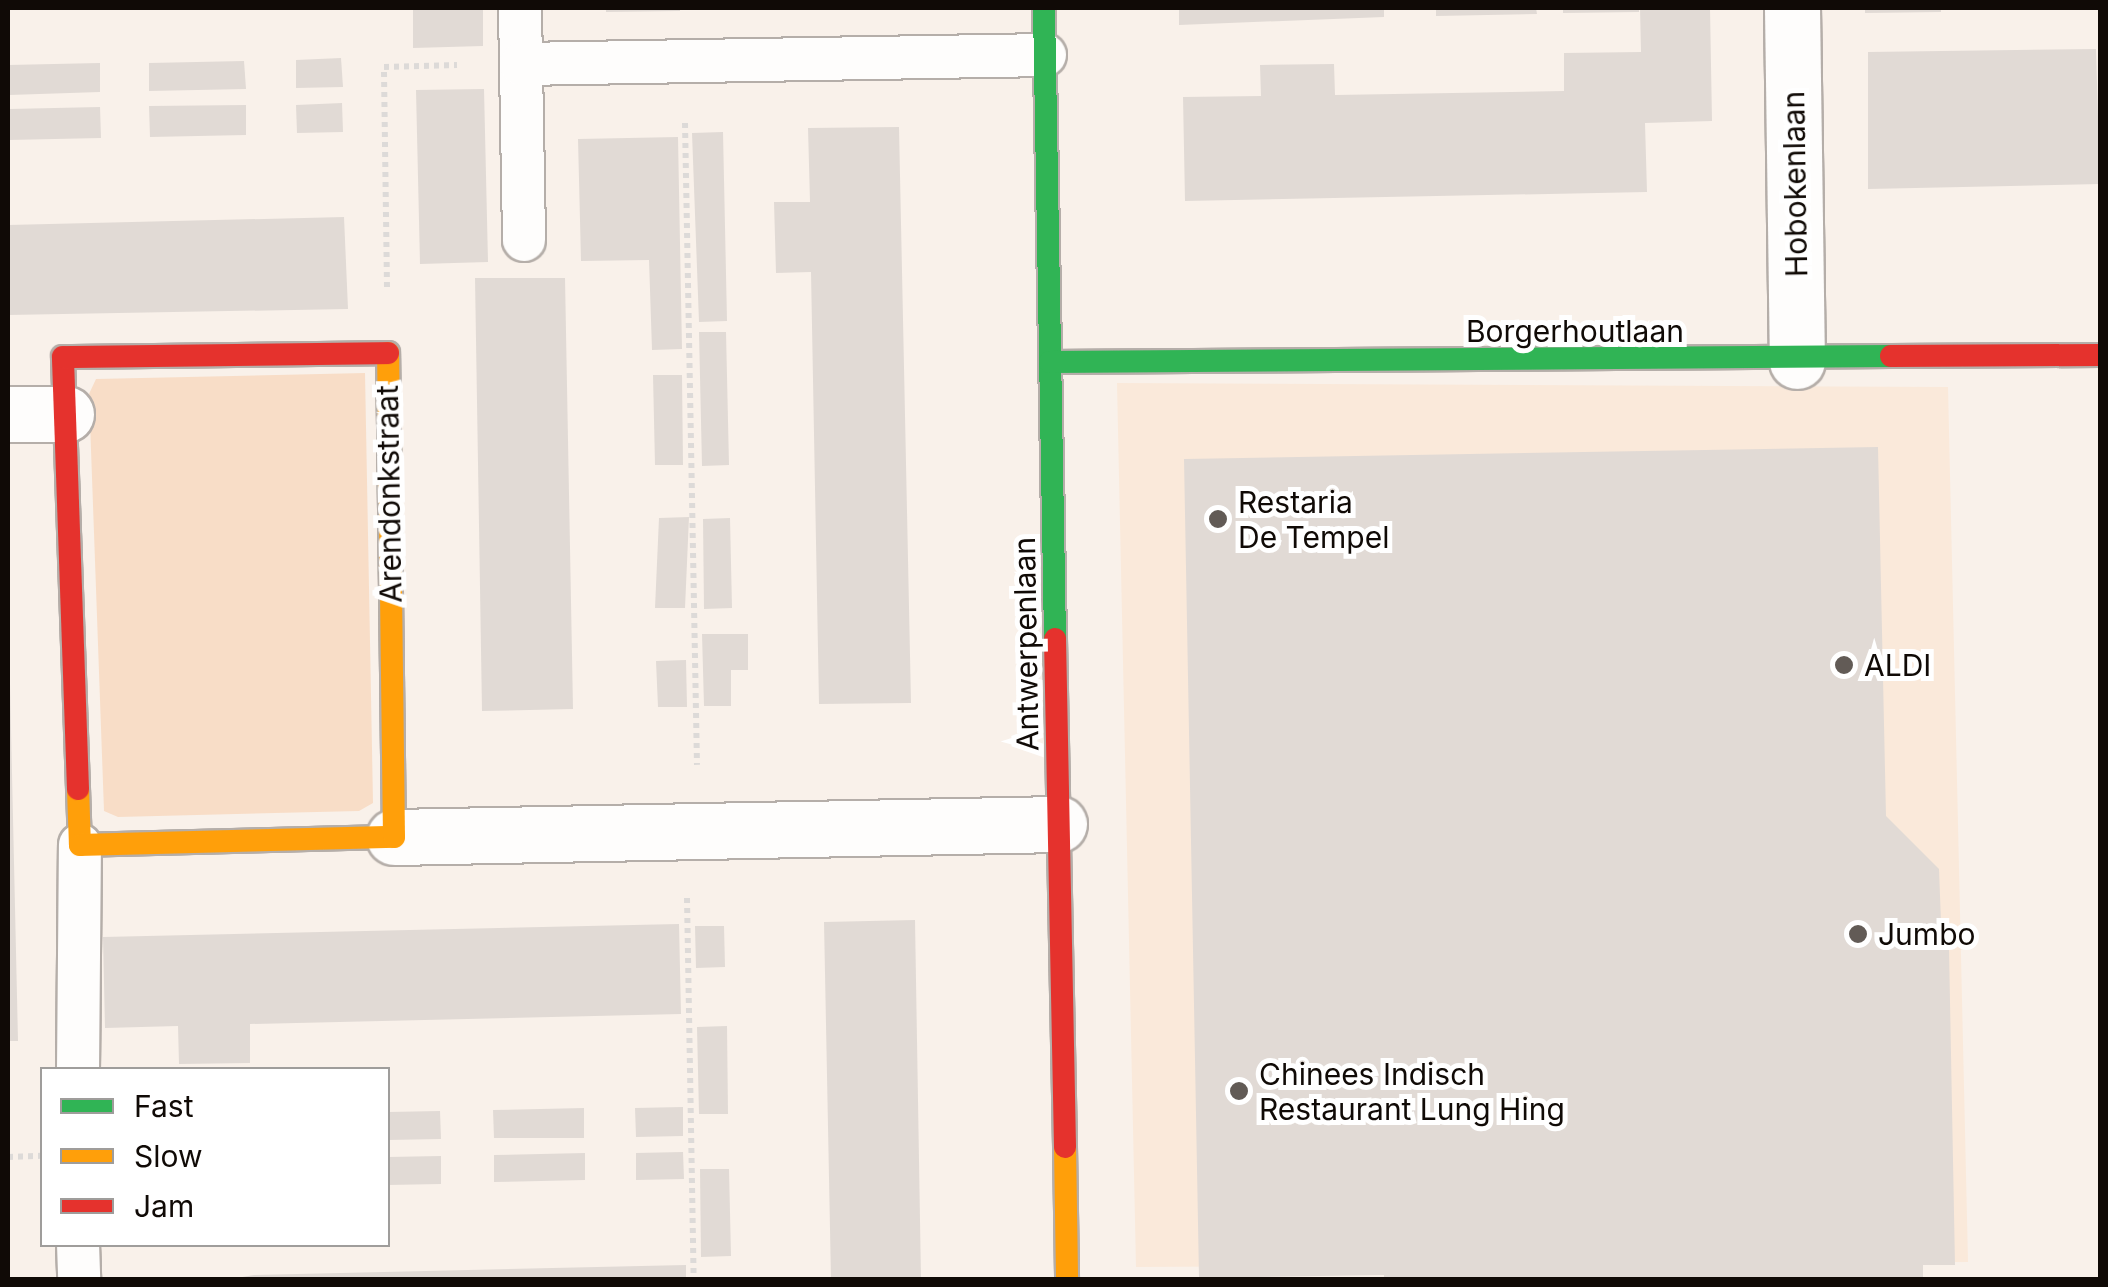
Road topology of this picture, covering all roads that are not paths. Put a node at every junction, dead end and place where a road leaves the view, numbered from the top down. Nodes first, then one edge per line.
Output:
1 (520, 8) edge
2 (1044, 8) edge
3 (1792, 8) edge
4 (1045, 55) junction
5 (520, 64) junction
6 (524, 240) dead end
7 (2100, 355) edge
8 (1797, 360) junction
9 (1050, 362) junction
10 (8, 414) edge
11 (66, 414) junction
12 (1059, 824) junction
13 (394, 836) junction
14 (80, 844) junction
15 (78, 1067) edge
16 (78, 1247) edge
17 (78, 1280) edge
18 (1067, 1280) edge

1 - 5 lane
2 - 4 street, Antwerpenlaan
3 - 8 street, Hobokenlaan
4 - 5 lane
4 - 9 street, Antwerpenlaan
5 - 6 lane
7 - 8 street, Borgerhoutlaan
8 - 9 street, Borgerhoutlaan
9 - 12 street, Antwerpenlaan
10 - 11 street
11 - 13 street, Arendonkstraat
11 - 14 street, Arendonkstraat
12 - 13 street
12 - 18 street, Antwerpenlaan
13 - 14 street
14 - 15 lane
16 - 17 lane

